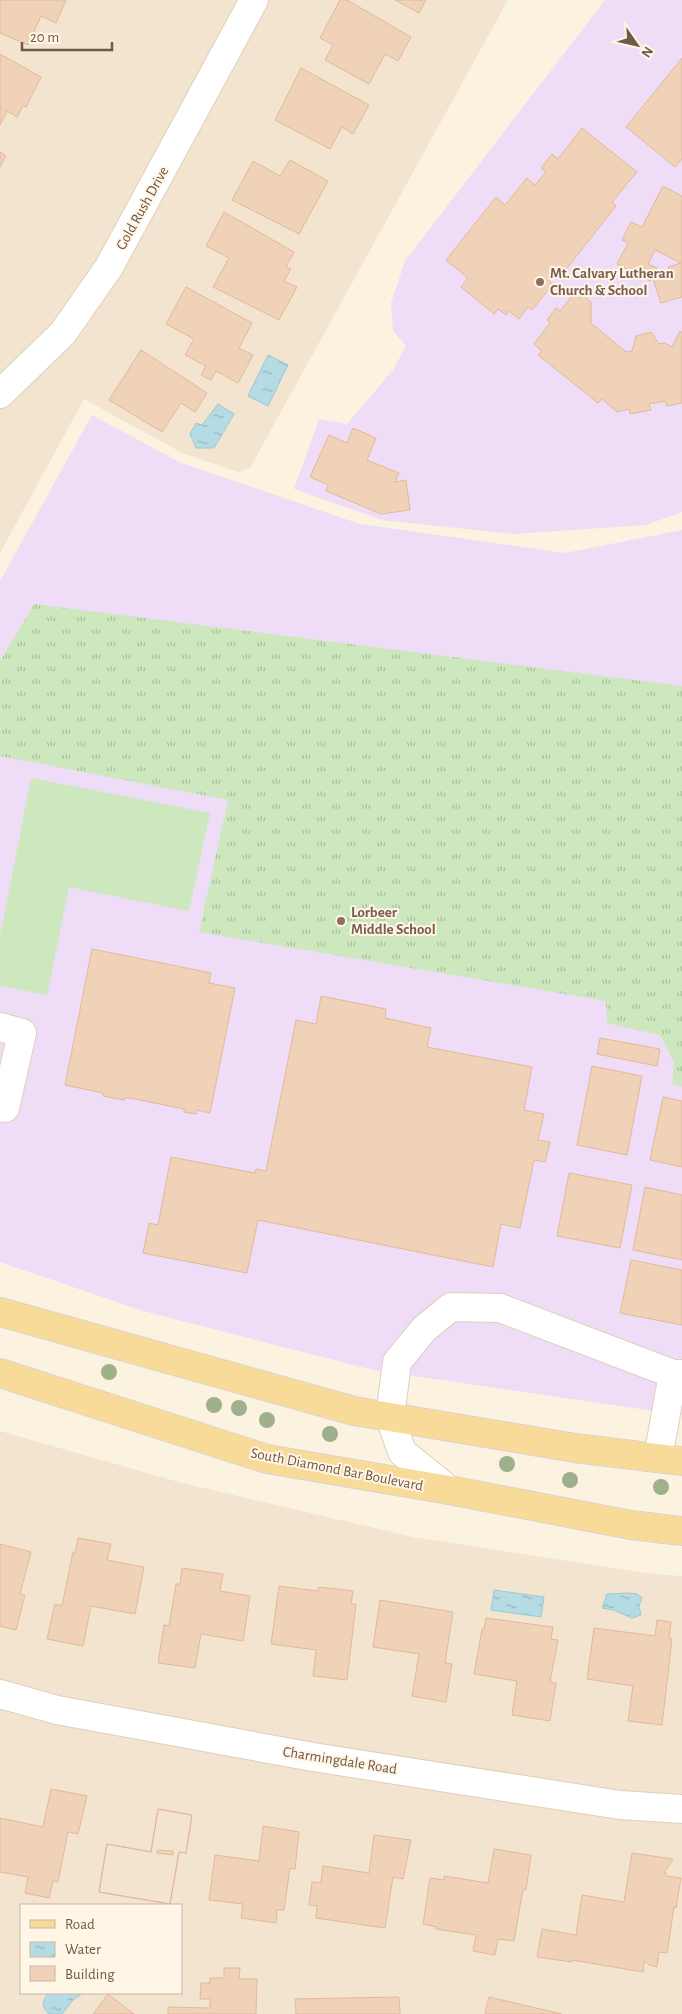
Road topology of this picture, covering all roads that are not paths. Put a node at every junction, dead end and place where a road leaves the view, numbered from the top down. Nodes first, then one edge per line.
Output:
1 (254, 0) edge
2 (0, 394) edge
3 (0, 1027) edge
4 (0, 1106) edge
5 (0, 1312) edge
6 (0, 1374) edge
7 (678, 1374) edge
8 (390, 1417) junction
9 (670, 1460) edge
10 (449, 1490) junction
11 (682, 1531) edge
12 (0, 1694) edge
13 (682, 1810) edge

1 - 2 street, Gold Rush Drive
3 - 4 street
5 - 8 main road
6 - 10 main road, South Diamond Bar Boulevard
7 - 8 street
7 - 9 street
8 - 9 main road
8 - 10 street
10 - 11 main road, South Diamond Bar Boulevard
12 - 13 street, Charmingdale Road

